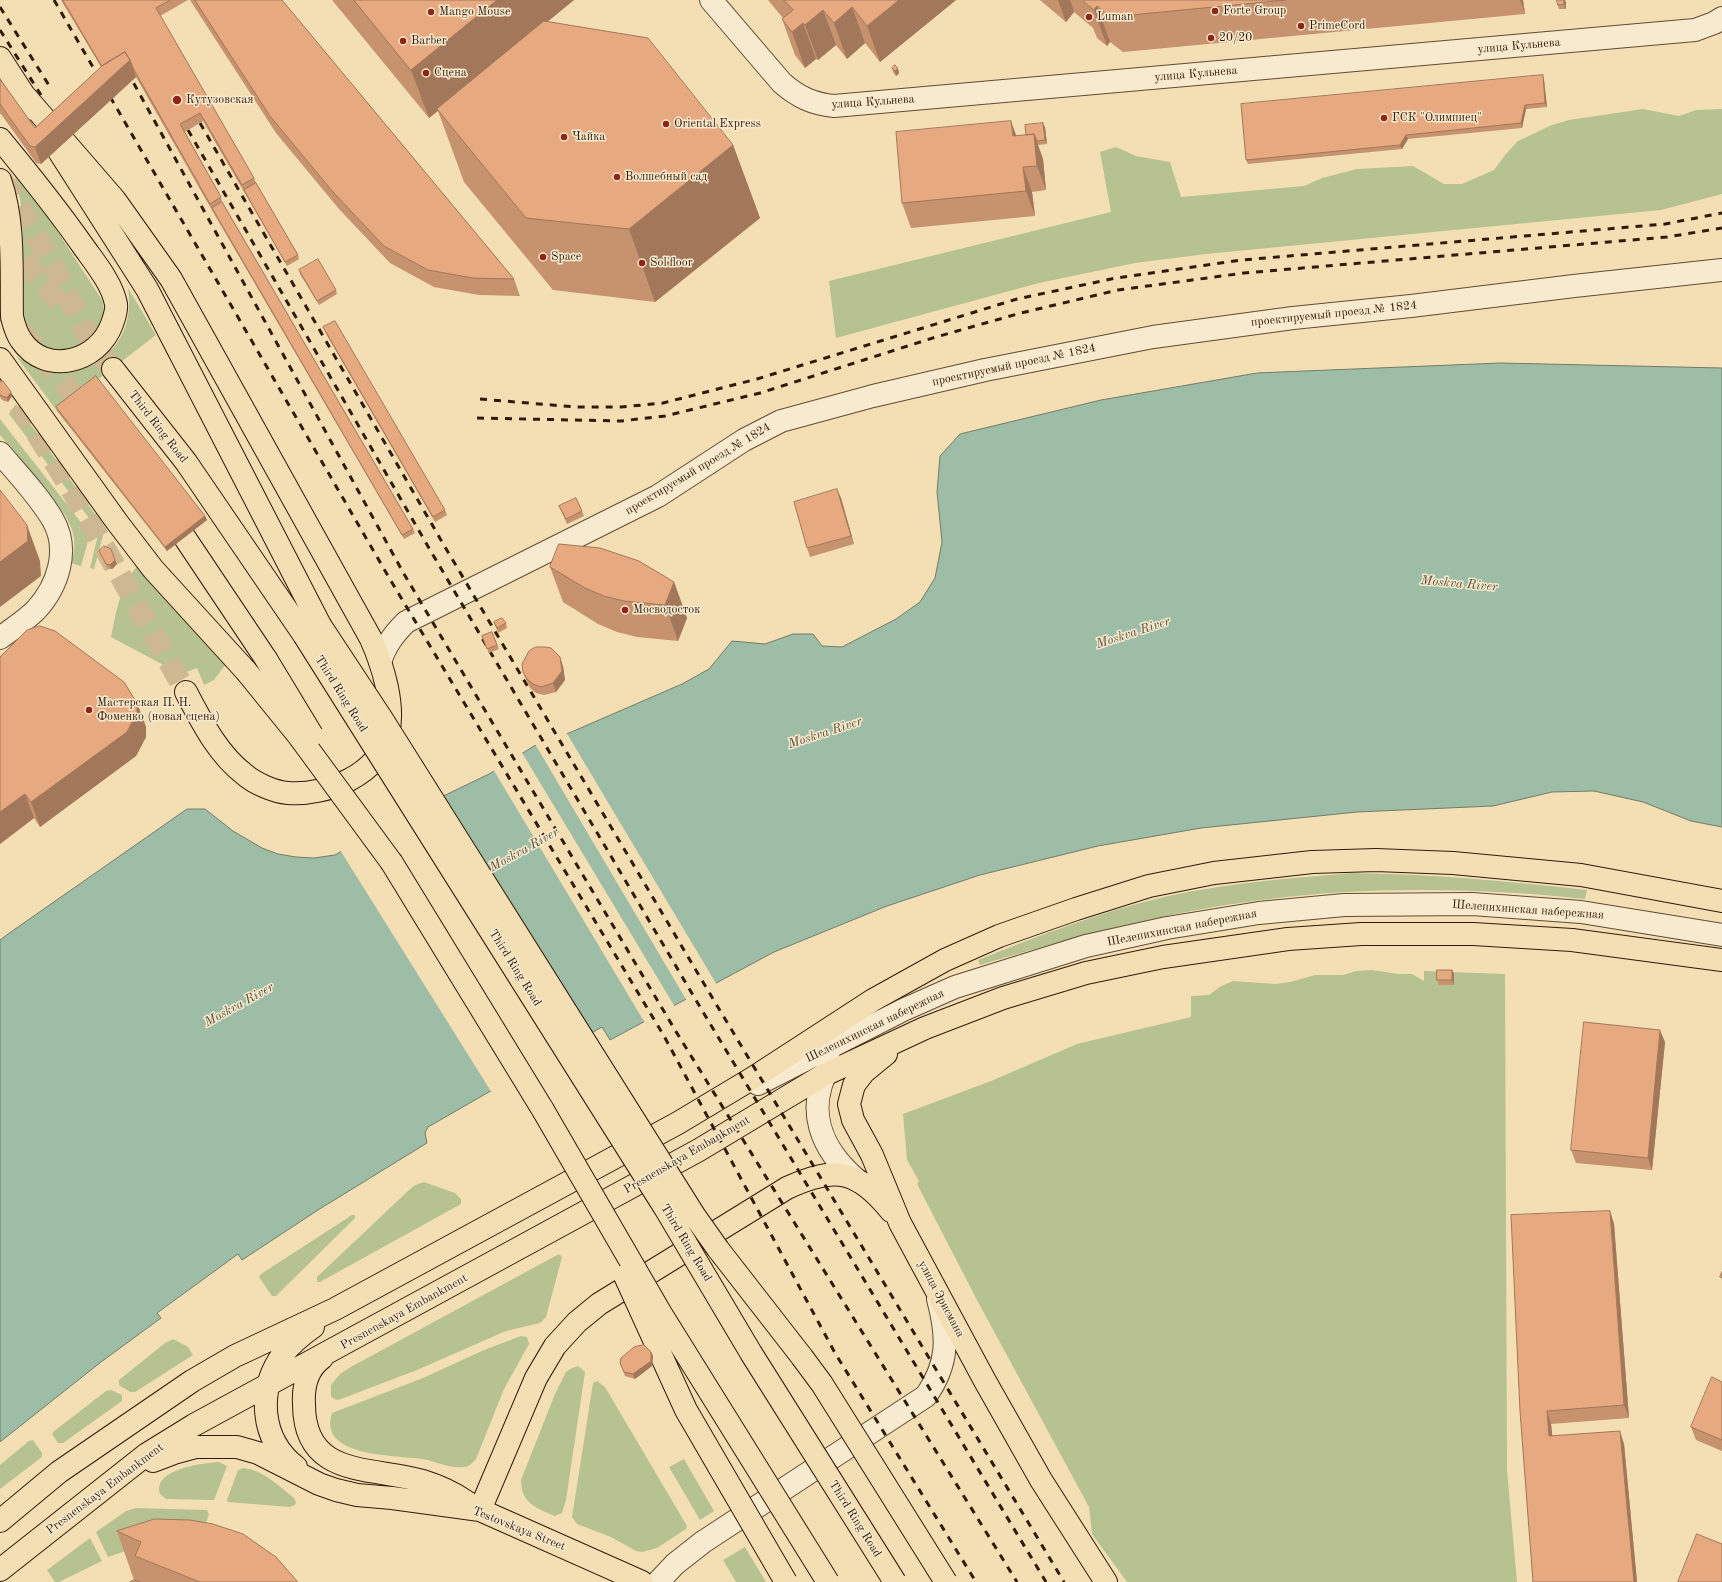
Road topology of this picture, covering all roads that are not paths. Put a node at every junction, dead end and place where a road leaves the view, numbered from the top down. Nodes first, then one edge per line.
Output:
1 (711, 0) edge
2 (1722, 18) edge
3 (0, 58) edge
4 (25, 96) junction
5 (0, 139) edge
6 (0, 180) edge
7 (1722, 270) edge
8 (0, 359) edge
9 (112, 369) tunnel mouth
10 (0, 453) edge
11 (185, 538) edge
12 (312, 630) junction
13 (0, 638) edge
14 (380, 662) junction
15 (186, 692) tunnel mouth
16 (392, 863) junction
17 (1722, 901) edge
18 (1722, 935) edge
19 (1722, 960) edge
20 (925, 1028) junction
21 (854, 1037) junction
22 (822, 1076) junction
23 (543, 1110) junction
24 (678, 1123) junction
25 (858, 1181) junction
26 (900, 1223) junction
27 (933, 1281) junction
28 (335, 1309) junction
29 (327, 1354) junction
30 (268, 1385) junction
31 (319, 1484) junction
32 (105, 1487) junction
33 (480, 1510) junction
34 (0, 1521) edge
35 (0, 1570) edge
36 (642, 1582) edge
37 (658, 1582) edge
38 (786, 1582) edge
39 (828, 1582) edge
40 (895, 1582) edge
41 (946, 1582) edge
42 (1106, 1582) edge

1 - 2 street, улица Кульнева
3 - 4 main road
4 - 12 main road
4 - 14 main road
5 - 6 main road
7 - 14 street, проектируемый проезд № 1824
8 - 16 main road, bridge
9 - 12 main road, Third Ring Road
10 - 13 street
11 - 16 main road, bridge
12 - 40 main road, Third Ring Road, bridge
12 - 41 main road, Third Ring Road, bridge
14 - 15 main road
16 - 23 main road
17 - 24 main road
18 - 21 street, Шелепихинская набережная
19 - 20 main road, Шелепихинская набережная
20 - 22 main road, Шелепихинская набережная
20 - 26 main road, улица Эрисмана
21 - 22 street
21 - 24 street, Шелепихинская набережная
22 - 25 street
22 - 29 main road, Presnenskaya Embankment
23 - 38 main road, bridge
23 - 39 main road, bridge
24 - 28 main road
25 - 26 main road
25 - 33 main road
26 - 27 main road, улица Эрисмана
27 - 37 street
27 - 42 main road, улица Эрисмана
28 - 30 main road
28 - 34 main road
29 - 30 main road, Presnenskaya Embankment
29 - 33 main road
30 - 31 main road
30 - 32 main road, Presnenskaya Embankment
31 - 32 main road
31 - 33 main road, Testovskaya Street
32 - 35 main road, Presnenskaya Embankment
33 - 36 main road, Testovskaya Street

